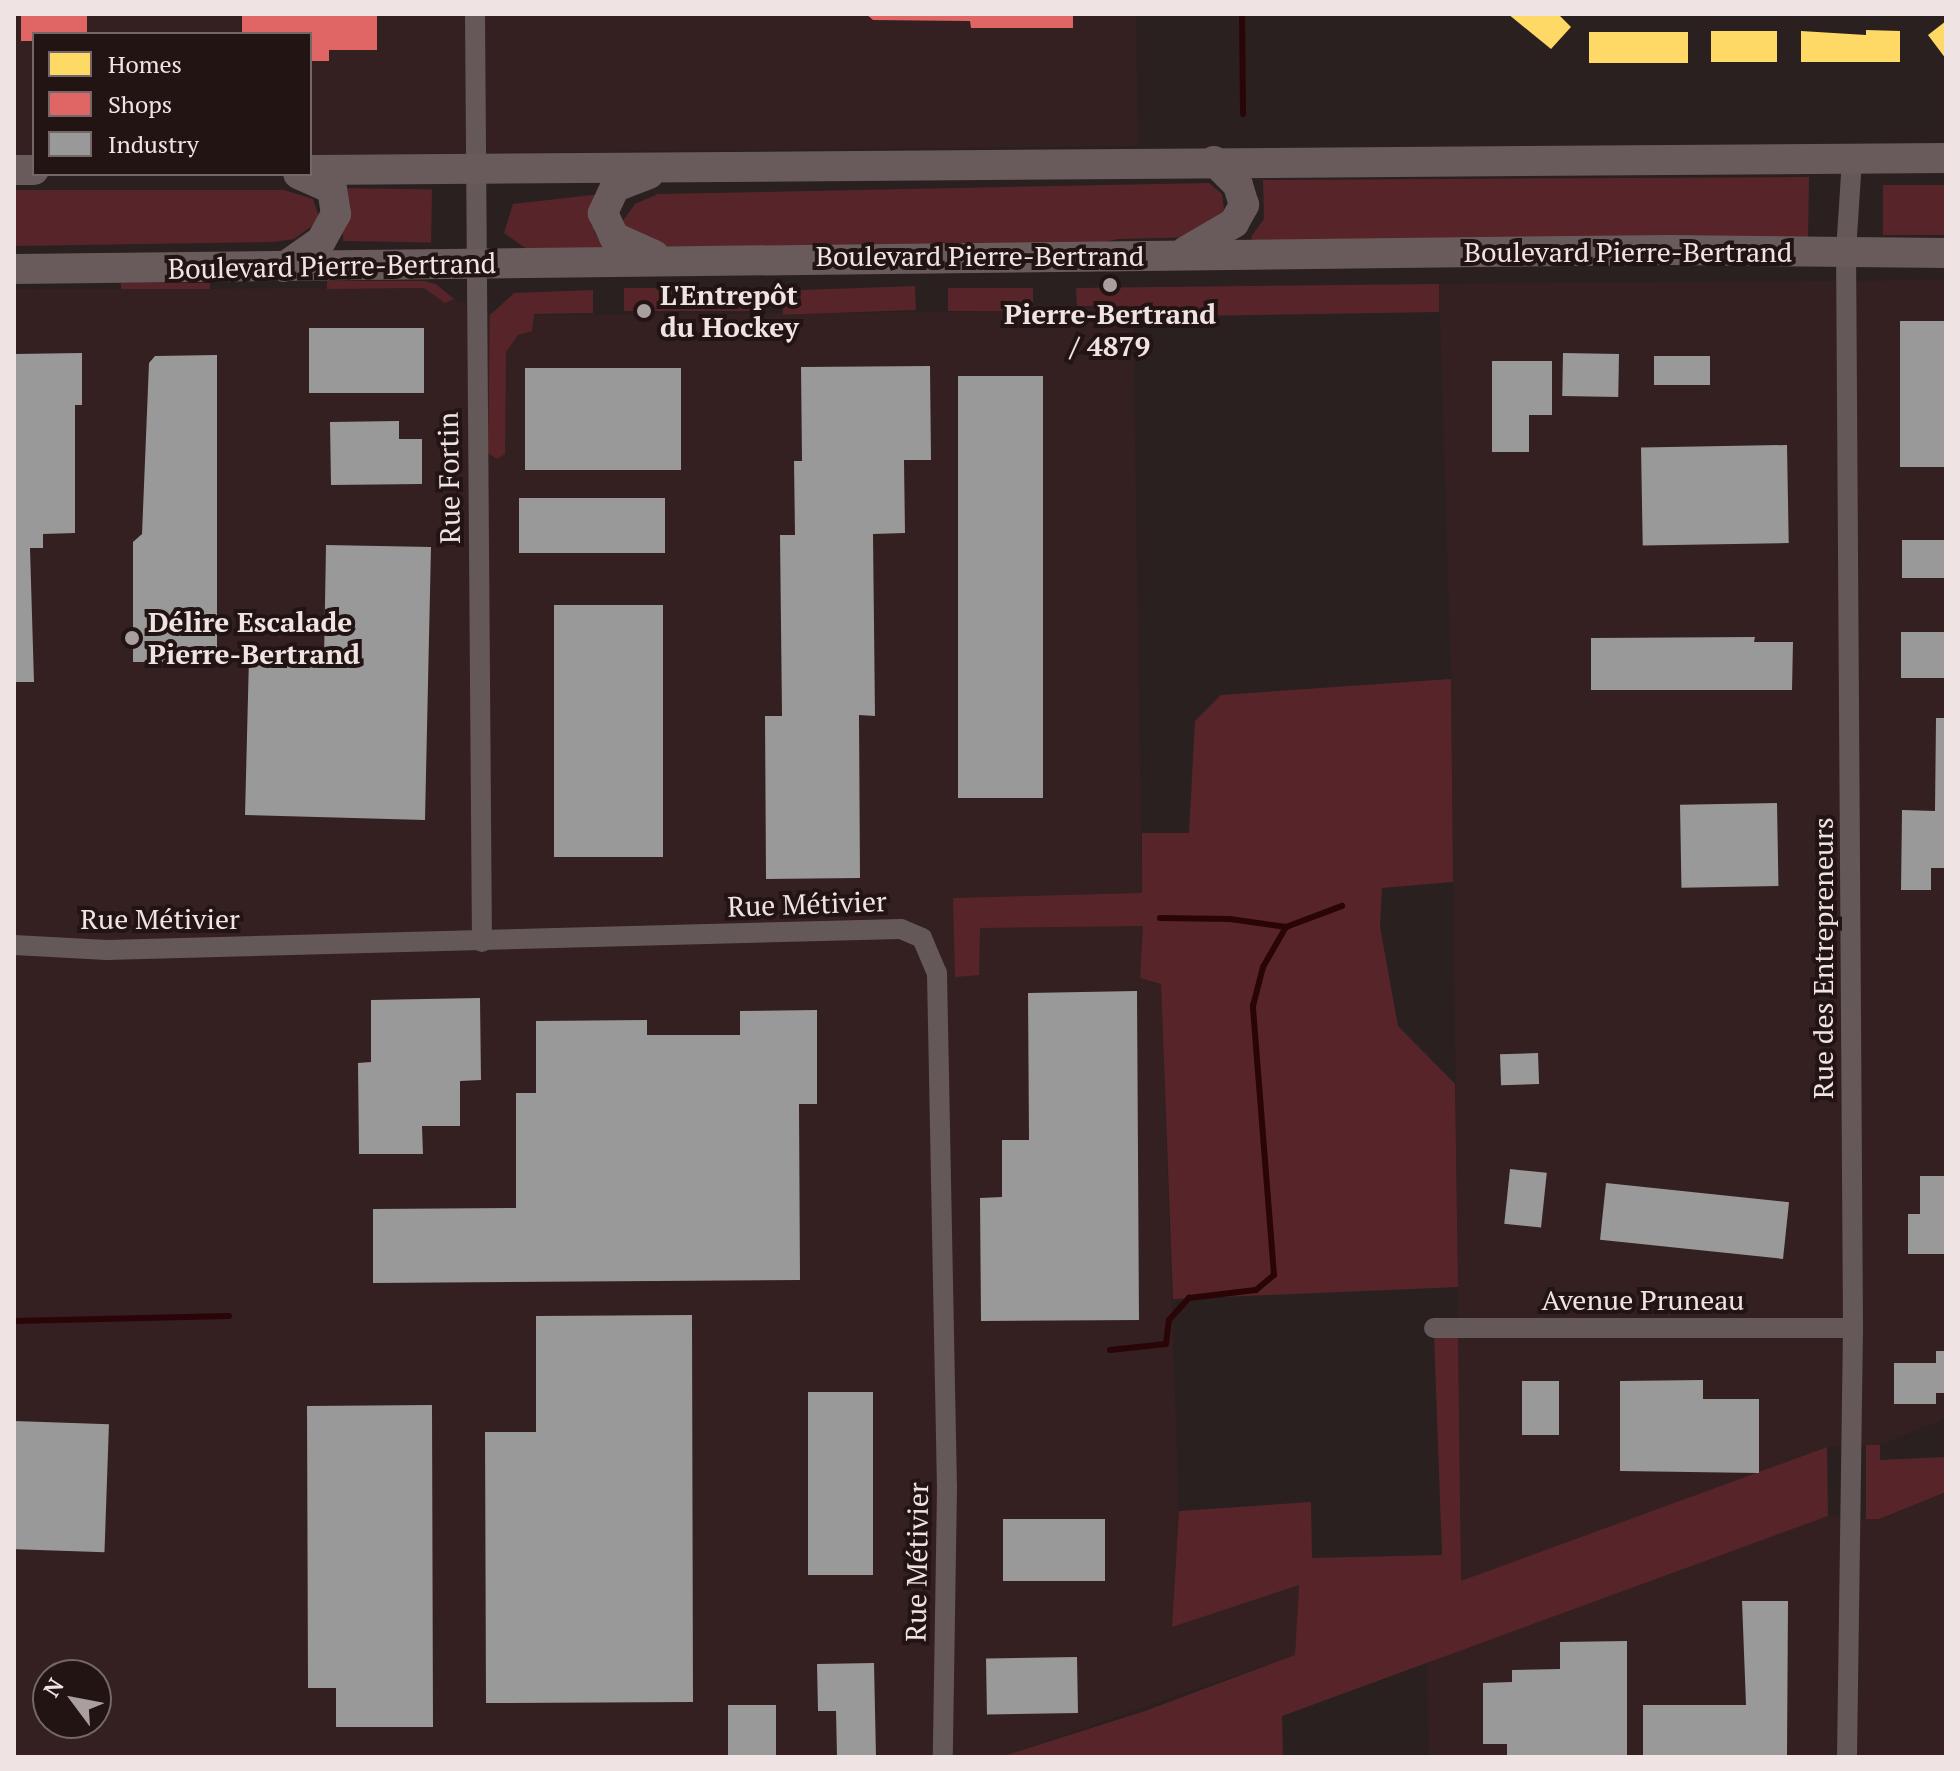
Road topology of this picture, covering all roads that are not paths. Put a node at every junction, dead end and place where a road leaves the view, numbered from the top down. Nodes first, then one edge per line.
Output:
1 (475, 14) edge
2 (1946, 158) edge
3 (1852, 159) junction
4 (1214, 161) junction
5 (475, 169) junction
6 (312, 170) edge
7 (662, 170) junction
8 (302, 176) edge
9 (1846, 252) junction
10 (1946, 253) edge
11 (1181, 254) junction
12 (666, 258) junction
13 (474, 265) junction
14 (284, 267) junction
15 (14, 269) edge
16 (482, 942) junction
17 (14, 945) edge
18 (1434, 1328) dead end
19 (1853, 1328) junction
20 (943, 1757) edge
21 (1847, 1757) edge

1 - 5 street, Rue Fortin
2 - 3 main road
3 - 4 main road
3 - 9 street, Rue des Entrepreneurs
4 - 7 main road
4 - 11 main road
5 - 6 main road
5 - 7 main road
5 - 13 street, Rue Fortin
7 - 12 main road
8 - 14 main road
9 - 10 main road, Boulevard Pierre-Bertrand
9 - 11 main road, Boulevard Pierre-Bertrand
9 - 19 street, Rue des Entrepreneurs
11 - 12 main road, Boulevard Pierre-Bertrand
12 - 13 main road, Boulevard Pierre-Bertrand
13 - 14 main road, Boulevard Pierre-Bertrand
13 - 16 street, Rue Fortin
14 - 15 main road, Boulevard Pierre-Bertrand
16 - 17 street, Rue Métivier
16 - 20 street, Rue Métivier
18 - 19 street, Avenue Pruneau
19 - 21 street, Rue des Entrepreneurs

